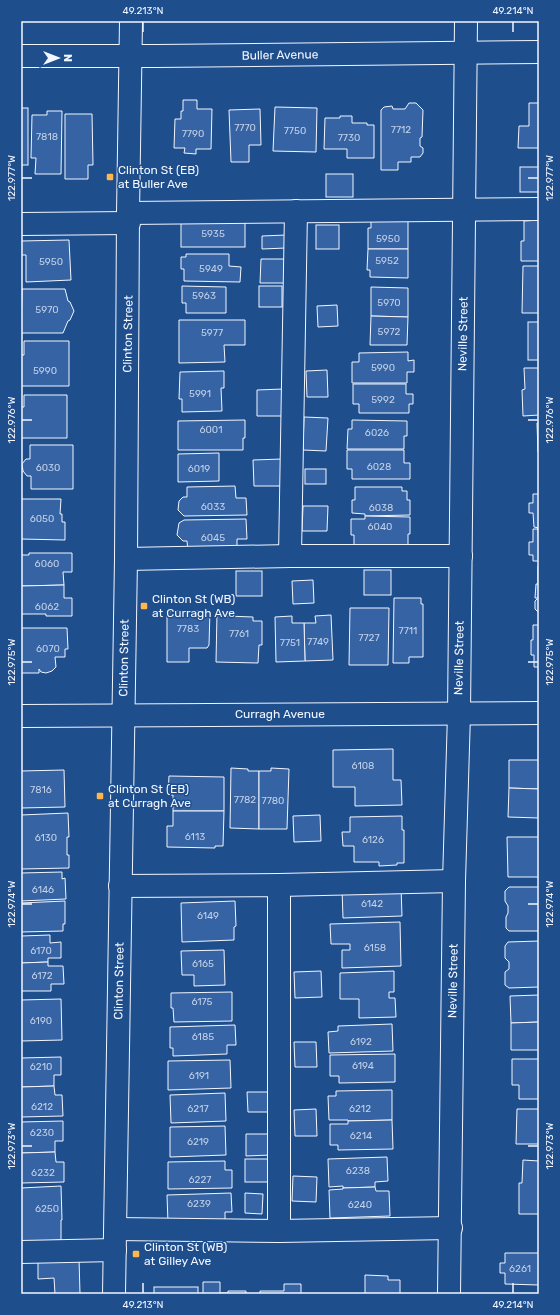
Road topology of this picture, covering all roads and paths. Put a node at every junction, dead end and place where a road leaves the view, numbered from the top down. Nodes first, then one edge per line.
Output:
1 (131, 21) edge
2 (466, 21) edge
3 (539, 52) edge
4 (465, 53) junction
5 (21, 56) edge
6 (131, 56) junction
7 (464, 209) junction
8 (539, 209) edge
9 (296, 211) junction
10 (128, 218) junction
11 (21, 224) edge
12 (290, 556) junction
13 (461, 556) junction
14 (126, 558) junction
15 (539, 713) edge
16 (459, 714) junction
17 (21, 716) edge
18 (123, 716) junction
19 (454, 881) junction
20 (279, 885) junction
21 (120, 886) junction
22 (451, 1228) junction
23 (279, 1231) junction
24 (115, 1240) junction
25 (21, 1252) edge
26 (114, 1294) edge
27 (449, 1294) edge

1 - 6 street, Clinton Street
2 - 4 street, Neville Street
3 - 4 street, Buller Avenue
4 - 6 street, Buller Avenue
4 - 7 street, Neville Street
5 - 6 street, Buller Avenue
6 - 10 street, Clinton Street
7 - 8 street
7 - 9 street
7 - 13 street, Neville Street
9 - 10 street
9 - 12 street
10 - 11 street
10 - 14 street, Clinton Street
12 - 13 street
12 - 14 street
13 - 16 street, Neville Street
14 - 18 street, Clinton Street
15 - 16 street, Curragh Avenue
16 - 18 street, Curragh Avenue
16 - 19 street, Neville Street
17 - 18 street, Curragh Avenue
18 - 21 street, Clinton Street
19 - 20 street
19 - 22 street, Neville Street
20 - 21 street
20 - 23 street
21 - 24 street, Clinton Street
22 - 23 street
22 - 27 street, Neville Street
23 - 24 street
24 - 25 street
24 - 26 street, Clinton Street

